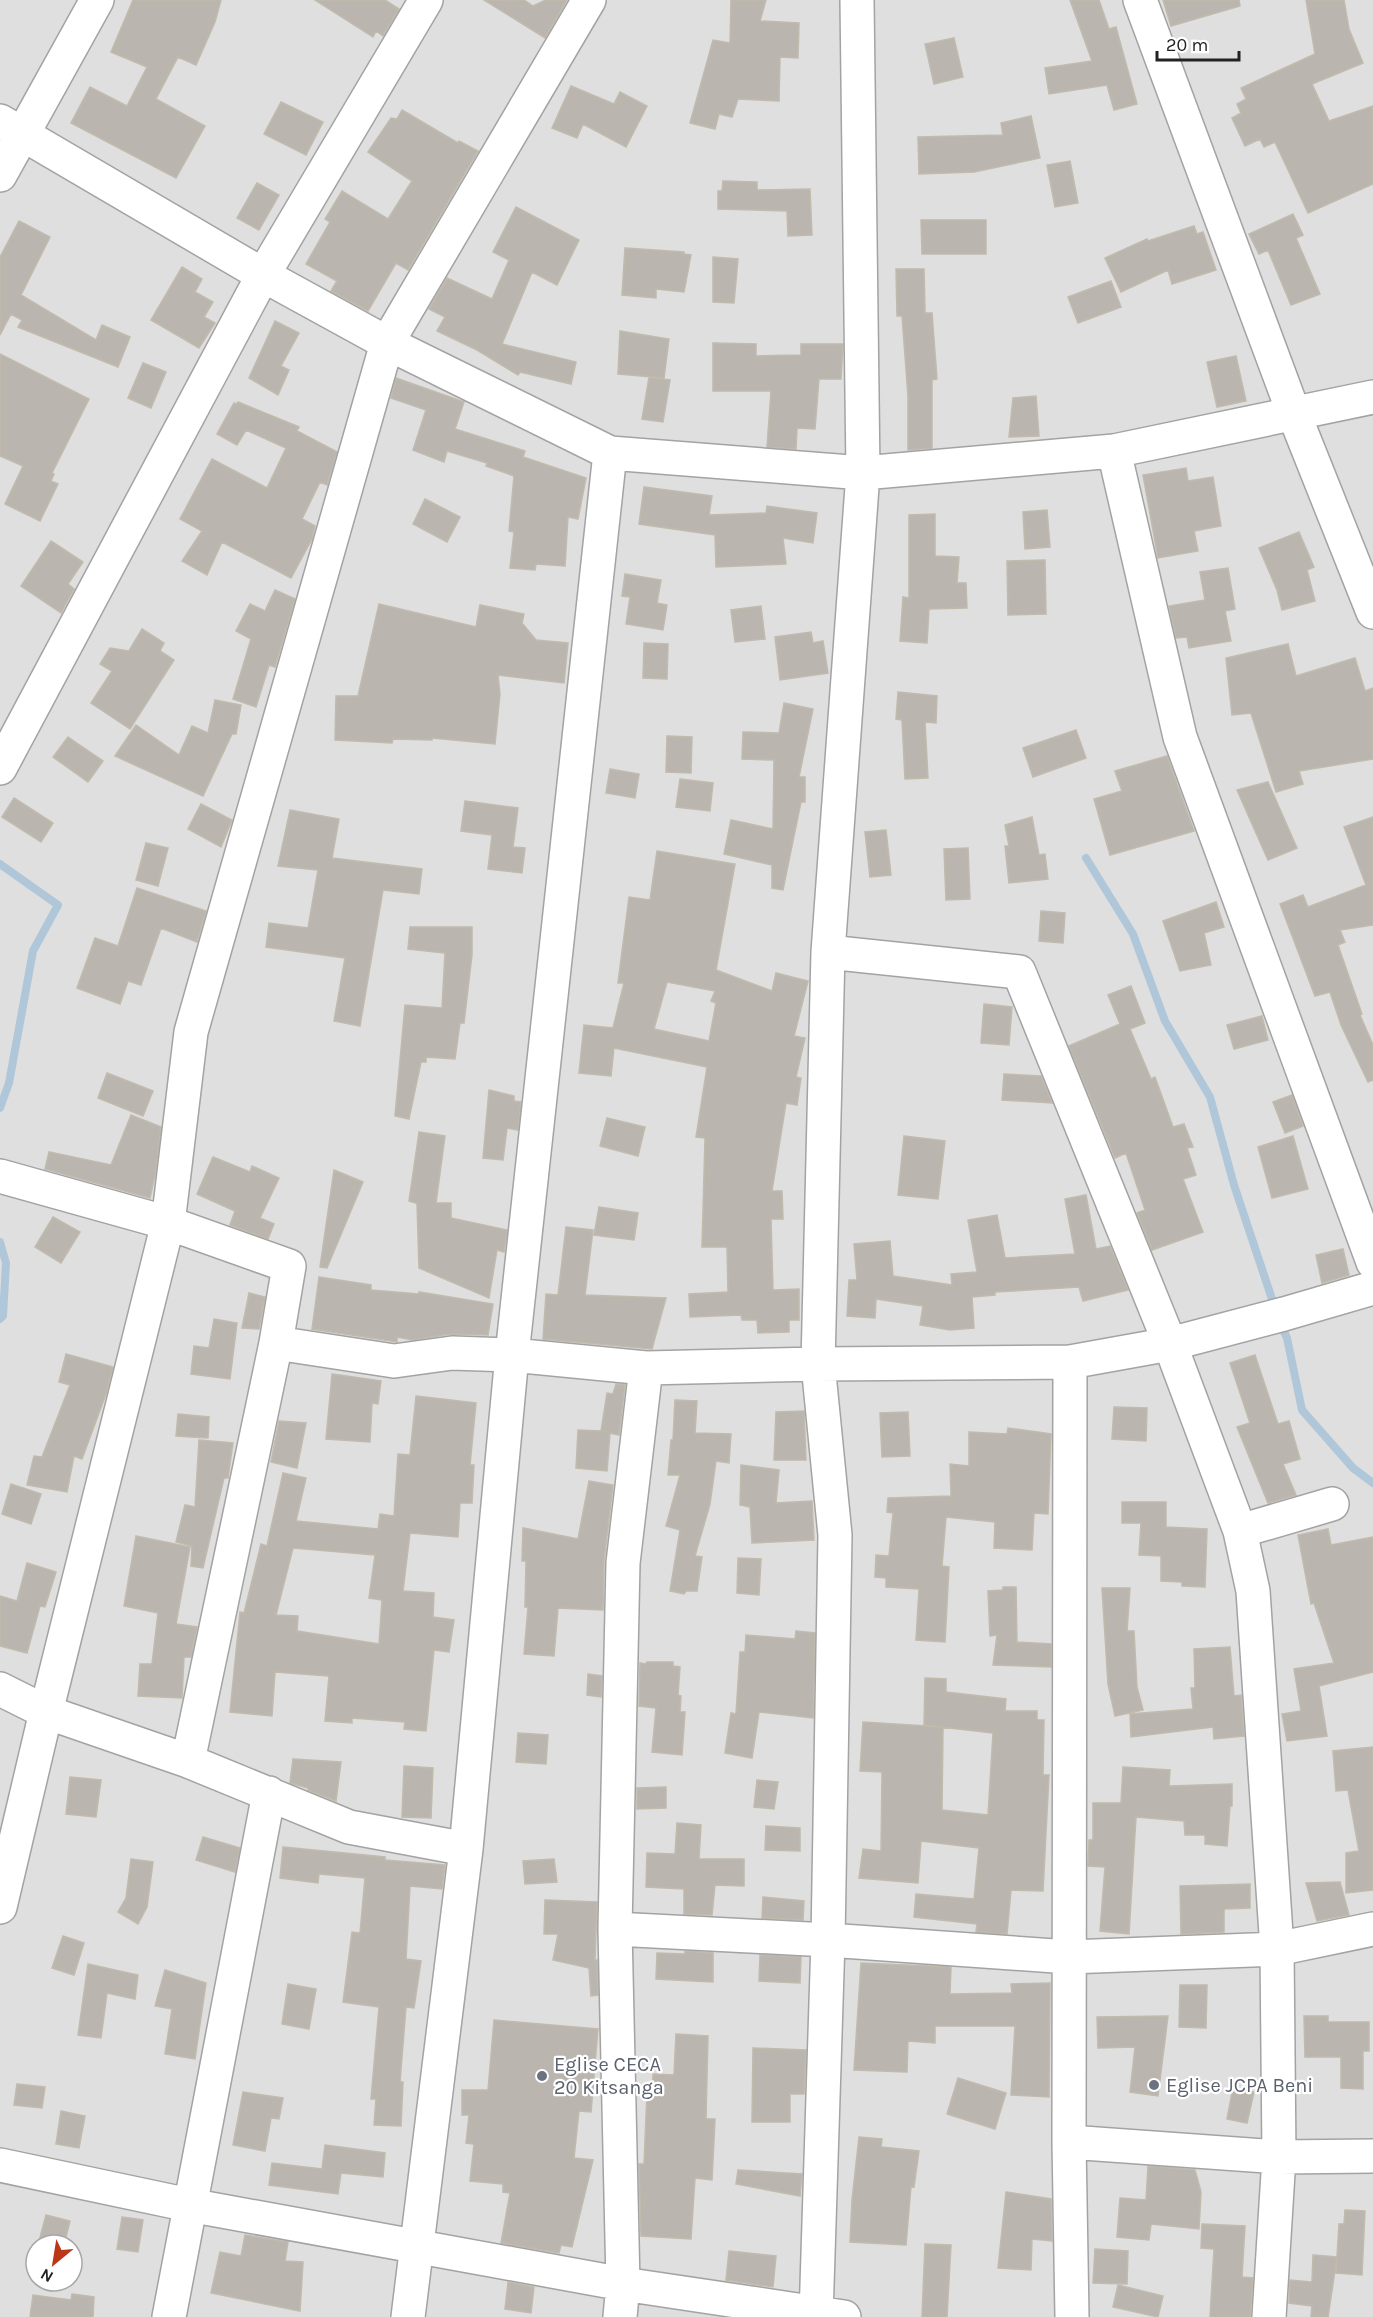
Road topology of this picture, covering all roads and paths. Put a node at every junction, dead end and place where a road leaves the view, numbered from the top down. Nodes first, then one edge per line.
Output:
1 (97, 0) edge
2 (426, 0) edge
3 (589, 0) edge
4 (857, 0) edge
5 (1140, 0) edge
6 (11, 128) edge
7 (0, 175) edge
8 (263, 275) junction
9 (387, 343) junction
10 (1373, 398) edge
11 (1294, 414) junction
12 (1114, 451) junction
13 (610, 453) junction
14 (863, 473) junction
15 (1373, 612) edge
16 (0, 768) edge
17 (828, 952) junction
18 (0, 1176) edge
19 (168, 1223) junction
20 (1373, 1262) edge
21 (1373, 1288) edge
22 (276, 1343) junction
23 (1170, 1344) junction
24 (512, 1355) junction
25 (1070, 1362) junction
26 (818, 1364) junction
27 (646, 1368) junction
28 (1332, 1504) dead end
29 (1240, 1531) junction
30 (0, 1689) edge
31 (46, 1712) junction
32 (188, 1761) junction
33 (269, 1793) junction
34 (466, 1849) junction
35 (0, 1907) edge
36 (615, 1929) junction
37 (1373, 1929) edge
38 (828, 1940) junction
39 (1277, 1949) junction
40 (1069, 1957) junction
41 (1069, 2142) junction
42 (1373, 2156) edge
43 (1279, 2157) junction
44 (0, 2165) edge
45 (189, 2205) junction
46 (417, 2246) junction
47 (623, 2284) junction
48 (825, 2316) edge
49 (169, 2317) edge
50 (408, 2317) edge
51 (620, 2317) edge
52 (1072, 2317) edge
53 (1269, 2317) edge

1 - 6 street
2 - 8 street
3 - 9 street
4 - 14 street
5 - 11 street
6 - 7 street
6 - 8 street
8 - 9 street
8 - 16 street
9 - 13 street
9 - 19 street
10 - 11 street
11 - 12 street
11 - 15 street
12 - 14 street
12 - 20 street
13 - 14 street
13 - 24 street
14 - 17 street
17 - 23 street
17 - 26 street
18 - 19 street
19 - 22 street
19 - 31 street
21 - 23 street
22 - 24 street
22 - 32 street
23 - 25 street
23 - 29 street
24 - 27 street
24 - 34 street
25 - 26 street
25 - 40 street
26 - 27 street
26 - 38 street
27 - 36 street
28 - 29 street
29 - 39 street
30 - 31 street
31 - 32 street
31 - 35 street
32 - 33 street
33 - 34 street
33 - 45 street
34 - 46 street
36 - 38 street
36 - 47 street
37 - 39 street
38 - 40 street
38 - 48 street
39 - 40 street
39 - 43 street
40 - 41 street
41 - 43 street
41 - 52 street
42 - 43 street
43 - 53 street
44 - 45 street
45 - 46 street
45 - 49 street
46 - 47 street
46 - 50 street
47 - 48 street
47 - 51 street

